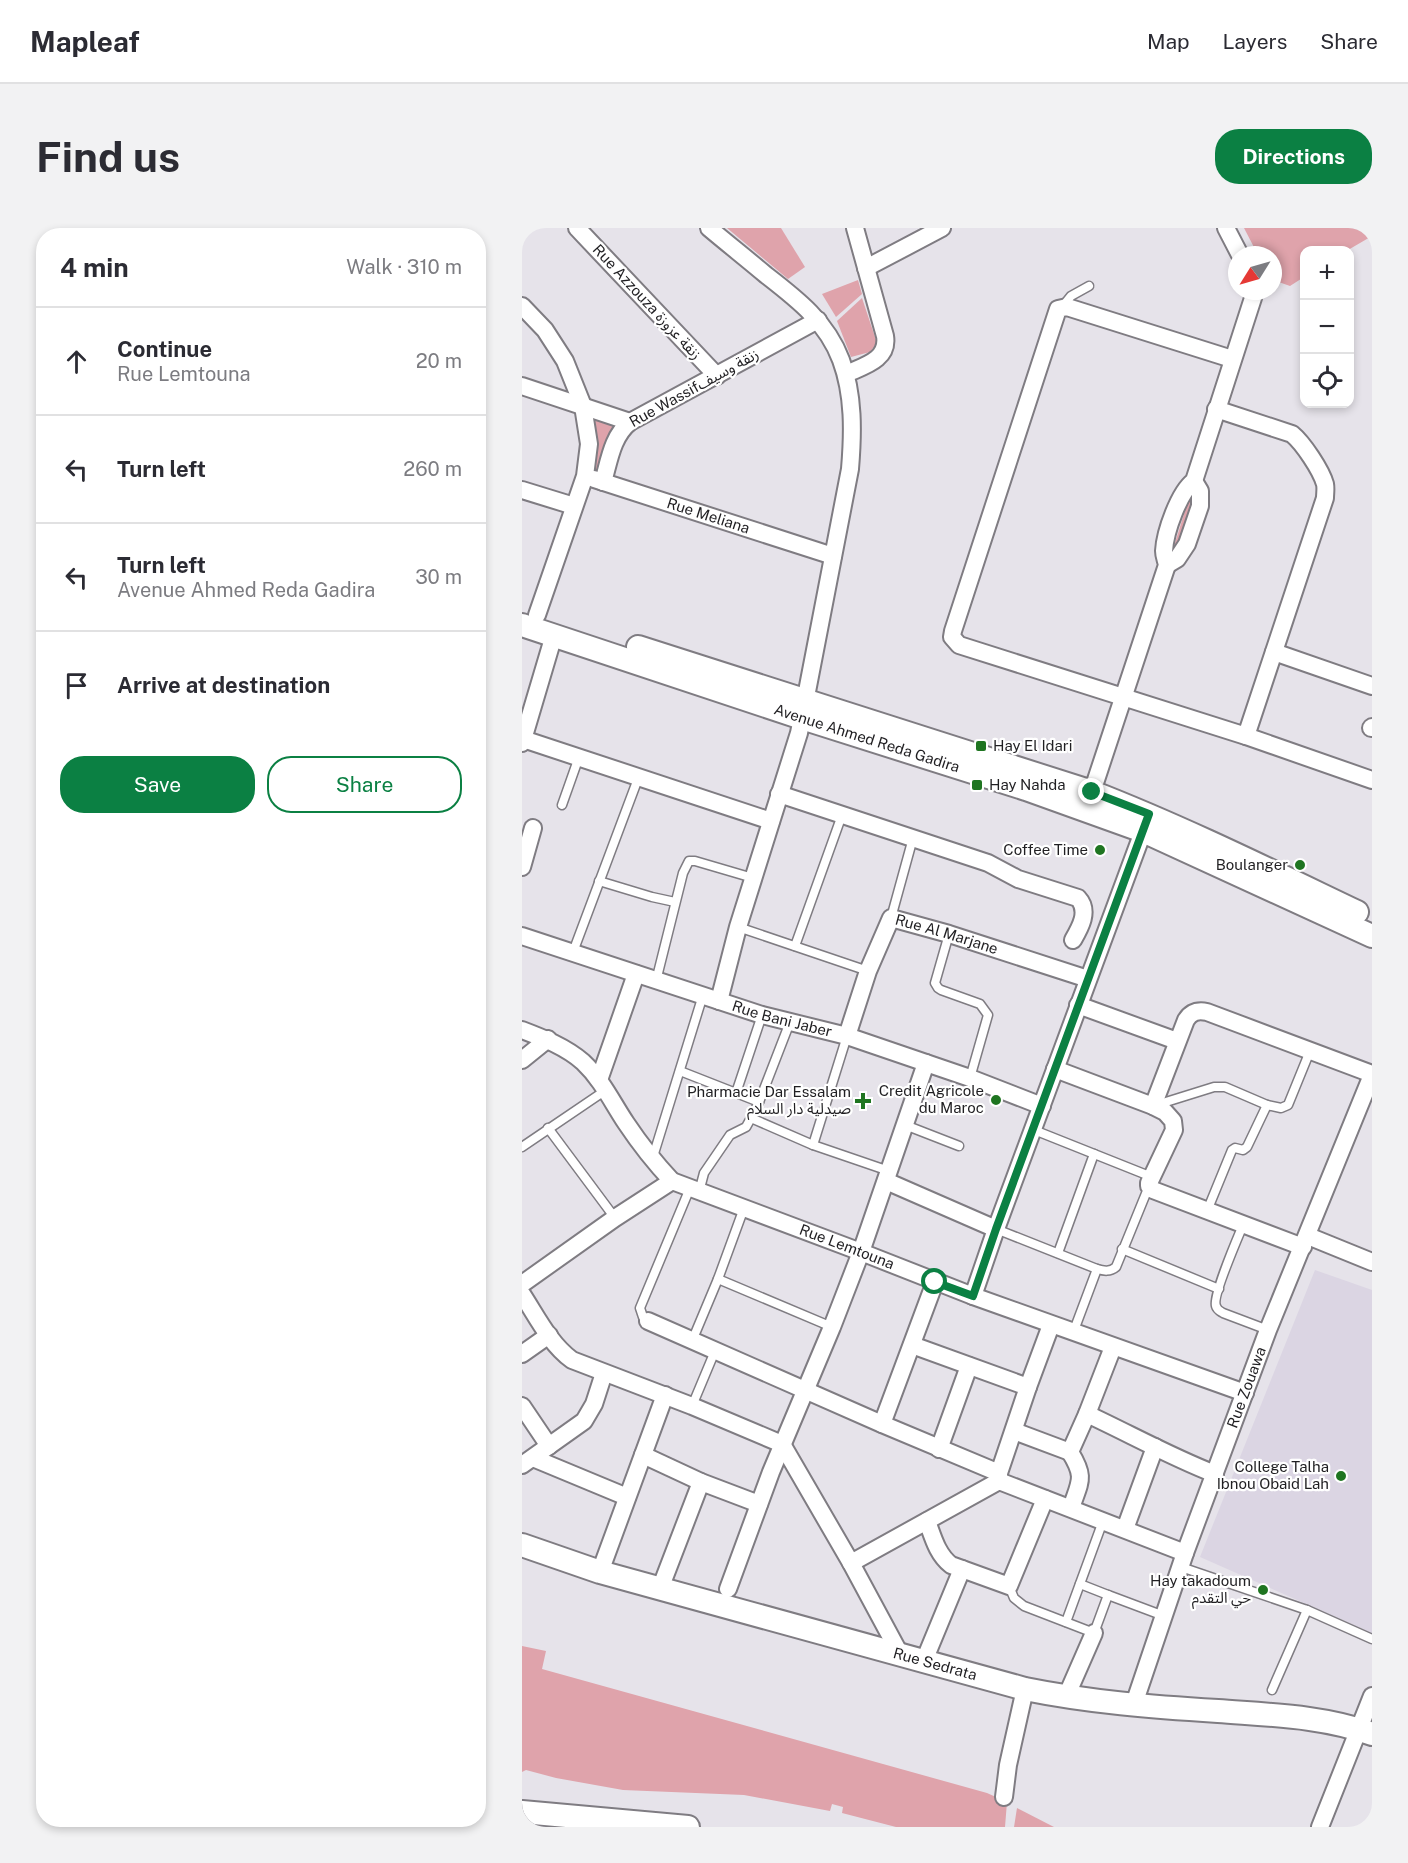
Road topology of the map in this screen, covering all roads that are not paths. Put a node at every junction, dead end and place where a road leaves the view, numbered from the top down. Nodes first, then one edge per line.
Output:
1 (577, 228) edge
2 (709, 228) edge
3 (855, 228) edge
4 (941, 228) edge
5 (1226, 228) edge
6 (1235, 246) edge
7 (866, 268) junction
8 (1089, 286) dead end
9 (1252, 300) edge
10 (522, 306) edge
11 (1063, 306) junction
12 (818, 320) junction
13 (1232, 359) junction
14 (846, 374) junction
15 (717, 376) junction
16 (522, 386) edge
17 (583, 406) junction
18 (1216, 410) junction
19 (630, 422) junction
20 (585, 476) junction
21 (603, 482) junction
22 (522, 489) edge
23 (574, 506) junction
24 (833, 556) junction
25 (527, 616) edge
26 (554, 635) junction
27 (1274, 652) junction
28 (1372, 686) edge
29 (1123, 698) junction
30 (804, 709) junction
31 (526, 718) edge
32 (1246, 736) junction
33 (523, 741) edge
34 (579, 757) junction
35 (639, 776) junction
36 (1372, 780) edge
37 (1092, 792) junction
38 (779, 794) junction
39 (561, 805) dead end
40 (842, 815) junction
41 (771, 821) junction
42 (1146, 823) junction
43 (533, 828) dead end
44 (913, 838) junction
45 (522, 867) edge
46 (753, 878) junction
47 (599, 881) junction
48 (675, 902) junction
49 (891, 918) junction
50 (1372, 919) edge
51 (738, 927) junction
52 (949, 934) junction
53 (522, 936) edge
54 (1372, 936) edge
55 (1073, 940) dead end
56 (795, 946) junction
57 (573, 952) junction
58 (868, 971) junction
59 (636, 974) junction
60 (1088, 979) junction
61 (656, 981) junction
62 (703, 995) junction
63 (719, 1001) junction
64 (1078, 1005) junction
65 (762, 1016) junction
66 (790, 1022) junction
67 (522, 1030) edge
68 (847, 1036) junction
69 (548, 1040) junction
70 (1178, 1041) junction
71 (1310, 1051) junction
72 (522, 1060) edge
73 (926, 1063) junction
74 (1055, 1069) junction
75 (680, 1071) junction
76 (1372, 1074) edge
77 (970, 1078) junction
78 (603, 1084) junction
79 (736, 1093) junction
80 (759, 1102) junction
81 (1267, 1105) junction
82 (1042, 1106) junction
83 (1153, 1106) junction
84 (751, 1118) junction
85 (905, 1125) junction
86 (548, 1128) junction
87 (1034, 1130) junction
88 (813, 1145) junction
89 (959, 1146) dead end
90 (522, 1147) edge
91 (1094, 1154) junction
92 (652, 1160) junction
93 (888, 1176) junction
94 (672, 1181) junction
95 (1150, 1181) junction
96 (694, 1190) junction
97 (744, 1208) junction
98 (1207, 1210) junction
99 (615, 1218) junction
100 (1243, 1225) junction
101 (996, 1229) junction
102 (1305, 1241) junction
103 (1122, 1249) junction
104 (861, 1252) junction
105 (1058, 1253) junction
106 (1372, 1262) edge
107 (1097, 1269) junction
108 (718, 1279) junction
109 (935, 1282) junction
110 (522, 1284) edge
111 (1219, 1289) junction
112 (522, 1294) edge
113 (973, 1296) junction
114 (648, 1321) joint
115 (1051, 1325) junction
116 (832, 1327) junction
117 (1268, 1330) junction
118 (1073, 1333) junction
119 (549, 1335) junction
120 (692, 1341) junction
121 (912, 1345) junction
122 (1113, 1347) junction
123 (715, 1351) junction
124 (522, 1354) edge
125 (969, 1366) junction
126 (604, 1373) junction
127 (1028, 1387) junction
128 (806, 1390) junction
129 (1245, 1393) junction
130 (665, 1395) junction
131 (522, 1406) edge
132 (692, 1406) junction
133 (1087, 1414) junction
134 (882, 1424) junction
135 (1014, 1431) junction
136 (782, 1444) junction
137 (549, 1446) junction
138 (1155, 1447) junction
139 (939, 1449) junction
140 (1070, 1452) junction
141 (643, 1455) junction
142 (527, 1462) edge
143 (1215, 1474) junction
144 (999, 1477) junction
145 (701, 1482) junction
146 (627, 1497) junction
147 (1045, 1499) junction
148 (759, 1504) junction
149 (1071, 1508) junction
150 (927, 1521) junction
151 (1103, 1521) junction
152 (1125, 1529) junction
153 (522, 1545) edge
154 (1183, 1560) junction
155 (851, 1563) junction
156 (962, 1569) junction
157 (600, 1572) junction
158 (1080, 1584) junction
159 (1009, 1586) junction
160 (660, 1589) junction
161 (728, 1589) dead end
162 (1108, 1595) junction
163 (1307, 1610) junction
164 (1164, 1616) junction
165 (1066, 1622) junction
166 (1094, 1633) junction
167 (1372, 1639) edge
168 (900, 1654) junction
169 (924, 1661) junction
170 (1025, 1689) junction
171 (1272, 1690) dead end
172 (1372, 1696) edge
173 (1066, 1697) junction
174 (1134, 1704) junction
175 (1366, 1732) edge
176 (1004, 1797) dead end
177 (522, 1812) edge
178 (557, 1821) edge
179 (585, 1822) edge
180 (654, 1825) edge
181 (688, 1827) edge
182 (1320, 1827) edge

1 - 15 street, Rue Azzouza زنقة عزوزة
2 - 12 street
3 - 7 street
4 - 7 street
5 - 6 street
7 - 14 street
8 - 11 lane
9 - 13 street
10 - 17 street
11 - 13 street
11 - 29 street
12 - 14 street
12 - 15 street, Rue Wassifزنقة وسيف
13 - 18 street
14 - 24 street
15 - 19 street, Rue Wassifزنقة وسيف
16 - 17 street
17 - 19 street
17 - 20 street
18 - 27 street
18 - 29 street
19 - 21 street, Rue Wassifزنقة وسيف
20 - 21 street, Rue Meliana
20 - 23 street
21 - 24 street, Rue Meliana
22 - 23 street
23 - 25 street
24 - 30 street
25 - 26 main road, Avenue Ahmed Reda Gadira
25 - 30 main road, Avenue Ahmed Reda Gadira
26 - 30 main road, Avenue Ahmed Reda Gadira
26 - 31 street
27 - 28 street
27 - 32 street
29 - 32 street
29 - 37 street
30 - 37 main road, Avenue Ahmed Reda Gadira
30 - 38 street
30 - 42 main road, Avenue Ahmed Reda Gadira
31 - 33 street
32 - 36 street
33 - 34 street
34 - 35 street
34 - 39 lane
35 - 41 street
35 - 47 lane
37 - 42 main road, Avenue Ahmed Reda Gadira
38 - 40 street
38 - 41 street
40 - 44 street
40 - 56 lane
41 - 46 street
42 - 50 main road, Avenue Ahmed Reda Gadira
42 - 54 main road, Avenue Ahmed Reda Gadira
42 - 60 street
43 - 45 street
44 - 49 lane
44 - 55 street
46 - 48 lane
46 - 51 street
47 - 48 lane
47 - 57 lane
48 - 61 lane
49 - 52 street, Rue Al Marjane
49 - 58 street, Rue Al Marjane
51 - 56 lane
51 - 63 street
52 - 60 street, Rue Al Marjane
52 - 77 lane
53 - 57 street, Rue Bani Jaber
56 - 58 lane
57 - 59 street, Rue Bani Jaber
58 - 68 street, Rue Al Marjane
59 - 61 street, Rue Bani Jaber
59 - 78 street
60 - 64 street
61 - 62 street, Rue Bani Jaber
62 - 63 street, Rue Bani Jaber
62 - 75 lane
63 - 65 street, Rue Bani Jaber
64 - 70 street
64 - 74 street
65 - 66 street, Rue Bani Jaber
65 - 79 lane
66 - 68 street, Rue Bani Jaber
66 - 80 lane
67 - 69 street, Rue Lemtouna
68 - 73 street, Rue Bani Jaber
68 - 88 lane
69 - 72 street
69 - 78 street, Rue Lemtouna
70 - 71 street
70 - 83 street
71 - 76 street
71 - 81 lane
73 - 77 street, Rue Bani Jaber
73 - 85 street
74 - 82 street
74 - 83 street
75 - 79 lane
75 - 92 lane
76 - 102 street, Rue Zouawa
77 - 82 street, Rue Bani Jaber
78 - 86 lane
78 - 92 street, Rue Lemtouna
79 - 80 lane
80 - 84 lane
81 - 83 lane
81 - 98 lane
82 - 87 street
83 - 95 street
84 - 88 lane
84 - 96 lane
85 - 89 lane
85 - 93 street
86 - 90 lane
86 - 99 lane
87 - 91 lane
87 - 101 street
88 - 93 lane
91 - 95 lane
91 - 105 lane
92 - 94 street, Rue Lemtouna
93 - 101 street
93 - 104 street
94 - 96 street, Rue Lemtouna
94 - 99 street
95 - 98 street
95 - 103 lane
96 - 97 street, Rue Lemtouna
96 - 114 lane
97 - 104 street, Rue Lemtouna
97 - 108 lane
98 - 100 street
99 - 110 street
100 - 102 street
100 - 111 lane
101 - 105 lane
101 - 113 street
102 - 106 street
102 - 117 street, Rue Zouawa
103 - 107 lane
103 - 111 lane
104 - 109 street, Rue Lemtouna
104 - 116 street
105 - 107 lane
107 - 118 lane
108 - 116 lane
108 - 120 lane
109 - 113 street, Rue Lemtouna
109 - 121 street
111 - 117 lane
112 - 119 street
113 - 115 street, Rue Lemtouna
114 - 120 street
115 - 118 street, Rue Lemtouna
115 - 127 street
116 - 128 street
117 - 129 street, Rue Zouawa
118 - 122 street, Rue Lemtouna
119 - 124 street
119 - 126 street
120 - 123 street
121 - 125 street
121 - 134 street
122 - 129 street, Rue Lemtouna
122 - 133 street
123 - 128 street
123 - 132 lane
125 - 127 street
125 - 139 street
126 - 130 street
126 - 137 street
127 - 135 street
128 - 134 street
128 - 136 street
129 - 143 street, Rue Zouawa
130 - 132 street
130 - 141 street
131 - 137 street
132 - 136 street
133 - 138 street
133 - 140 street
134 - 139 street
135 - 140 street
135 - 144 street
136 - 148 street
136 - 155 street
137 - 142 street
138 - 143 street
138 - 152 street
139 - 144 street
140 - 149 street
141 - 145 street
141 - 146 street
142 - 146 street
143 - 154 street, Rue Zouawa
144 - 147 street
144 - 150 street
145 - 148 street
145 - 160 street
146 - 157 street
147 - 149 street
147 - 159 street
148 - 161 street
149 - 151 street
150 - 155 street
150 - 156 street
151 - 152 street
151 - 158 lane
152 - 154 street
153 - 157 main road, Rue Sedrata
154 - 163 lane
154 - 164 street, Rue Zouawa
155 - 168 street
156 - 159 street
156 - 169 street
157 - 160 main road, Rue Sedrata
158 - 162 lane
158 - 165 lane
159 - 165 lane
160 - 168 main road, Rue Sedrata
162 - 164 lane
162 - 166 lane
163 - 167 lane
163 - 171 lane
164 - 174 street, Rue Zouawa
165 - 166 lane
166 - 173 street
168 - 169 main road, Rue Sedrata
169 - 170 main road, Rue Sedrata
170 - 173 main road, Rue Sedrata
170 - 176 street
172 - 175 street
173 - 174 main road, Rue Sedrata
174 - 175 main road, Rue Sedrata
175 - 182 street
177 - 178 main road
178 - 179 main road
179 - 180 main road
180 - 181 main road

